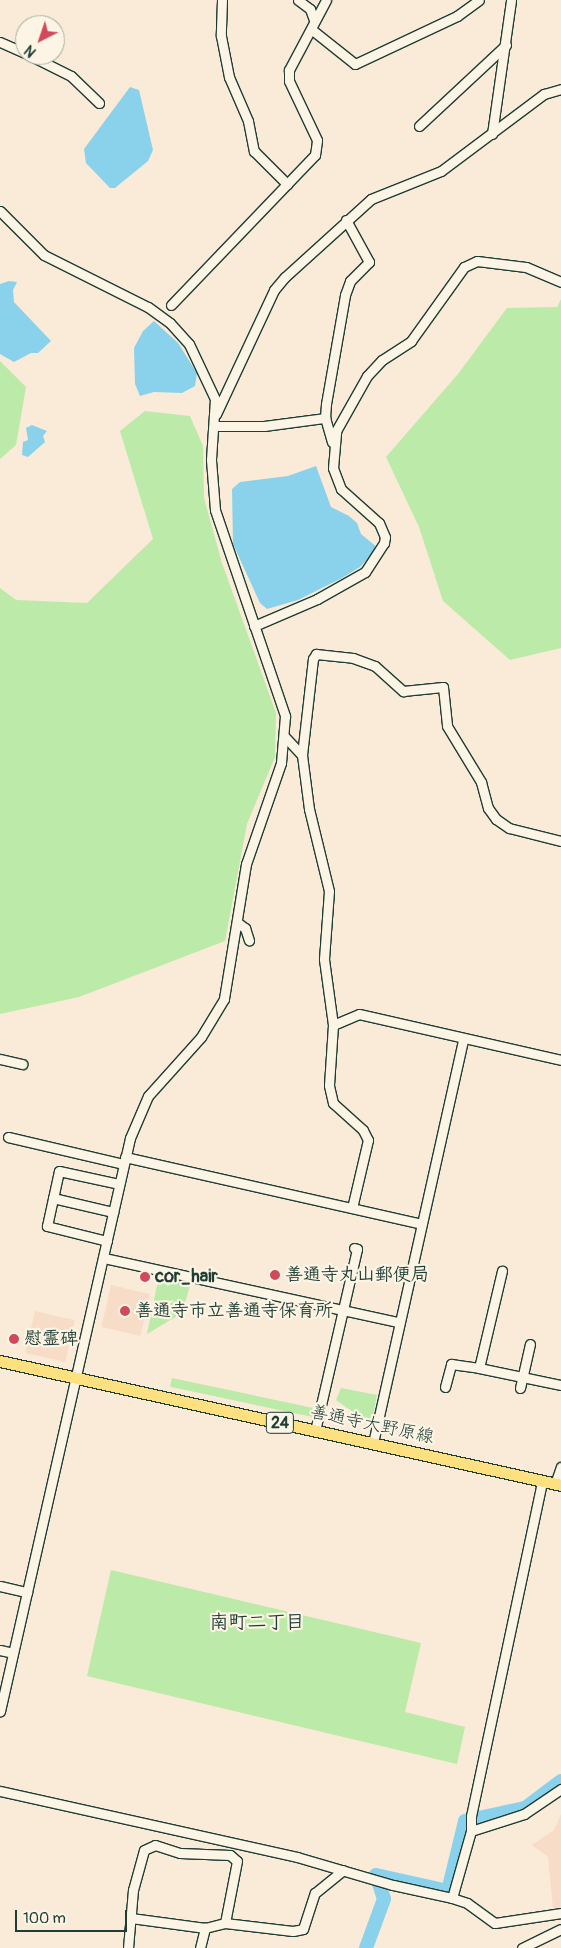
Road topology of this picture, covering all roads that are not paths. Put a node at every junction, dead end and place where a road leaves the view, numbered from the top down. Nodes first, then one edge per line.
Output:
1 (222, 0) edge
2 (298, 0) edge
3 (326, 0) edge
4 (479, 0) edge
5 (511, 0) edge
6 (314, 20) junction
7 (311, 29) junction
8 (0, 42) edge
9 (506, 45) junction
10 (15, 49) edge
11 (48, 65) edge
12 (561, 89) edge
13 (99, 103) dead end
14 (419, 126) dead end
15 (492, 134) junction
16 (287, 184) junction
17 (0, 211) edge
18 (346, 220) junction
19 (561, 282) edge
20 (170, 305) dead end
21 (216, 414) junction
22 (326, 418) junction
23 (214, 426) junction
24 (333, 446) junction
25 (254, 626) junction
26 (285, 738) junction
27 (302, 755) junction
28 (561, 841) edge
29 (238, 923) junction
30 (249, 940) dead end
31 (333, 1025) junction
32 (463, 1039) junction
33 (0, 1059) edge
34 (561, 1060) edge
35 (22, 1064) dead end
36 (8, 1137) dead end
37 (124, 1161) junction
38 (119, 1184) junction
39 (53, 1198) junction
40 (352, 1208) junction
41 (113, 1212) junction
42 (422, 1224) junction
43 (107, 1240) junction
44 (354, 1248) dead end
45 (104, 1258) junction
46 (502, 1271) dead end
47 (342, 1309) junction
48 (398, 1322) junction
49 (530, 1344) dead end
50 (0, 1361) edge
51 (479, 1368) junction
52 (76, 1377) junction
53 (523, 1377) junction
54 (561, 1384) edge
55 (445, 1387) dead end
56 (520, 1388) dead end
57 (315, 1431) junction
58 (373, 1443) junction
59 (561, 1467) edge
60 (542, 1481) junction
61 (558, 1484) edge
62 (0, 1586) edge
63 (27, 1592) junction
64 (0, 1650) edge
65 (13, 1653) junction
66 (0, 1711) edge
67 (0, 1790) edge
68 (559, 1794) edge
69 (471, 1828) junction
70 (343, 1868) junction
71 (452, 1898) junction
72 (561, 1913) edge
73 (131, 1918) junction
74 (225, 1923) junction
75 (205, 1928) junction
76 (561, 1929) edge
77 (128, 1948) edge
78 (200, 1948) edge
79 (522, 1948) edge

1 - 16 street
2 - 6 street
3 - 6 street
4 - 7 street
5 - 9 street
6 - 7 street
7 - 16 street
8 - 10 street
9 - 14 street
9 - 15 street
11 - 13 street
12 - 15 street
15 - 18 street
16 - 20 street
17 - 21 street
18 - 21 street
18 - 22 street
19 - 24 street
21 - 23 street
22 - 23 street
22 - 24 street
23 - 25 street
24 - 25 street
25 - 26 street
26 - 27 street
26 - 29 street
27 - 28 street
27 - 31 street
29 - 30 street
29 - 37 street
31 - 32 street
31 - 40 street
32 - 34 street
32 - 42 street
33 - 35 street
36 - 37 street
37 - 38 street
37 - 40 street
38 - 39 street
38 - 41 street
39 - 41 street
39 - 43 street
40 - 42 street
41 - 43 street
42 - 48 street
43 - 45 street
44 - 47 street
45 - 47 street
45 - 52 street
46 - 51 street
47 - 48 street
47 - 57 street
48 - 58 street
49 - 53 street
50 - 52 main road, 善通寺大野原線 / 24
51 - 53 street
51 - 55 street
52 - 57 main road, 善通寺大野原線 / 24
52 - 63 street
53 - 54 street
53 - 56 street
57 - 58 main road, 善通寺大野原線 / 24
58 - 60 main road, 善通寺大野原線 / 24
59 - 61 street
60 - 61 main road, 善通寺大野原線 / 24
60 - 69 street
62 - 63 street
63 - 65 street
64 - 65 street
65 - 66 street
67 - 70 street
68 - 69 street
69 - 71 street
70 - 71 street
70 - 74 street
71 - 72 street
73 - 74 street
73 - 75 street
73 - 77 street
74 - 75 street
75 - 78 street
76 - 79 street

